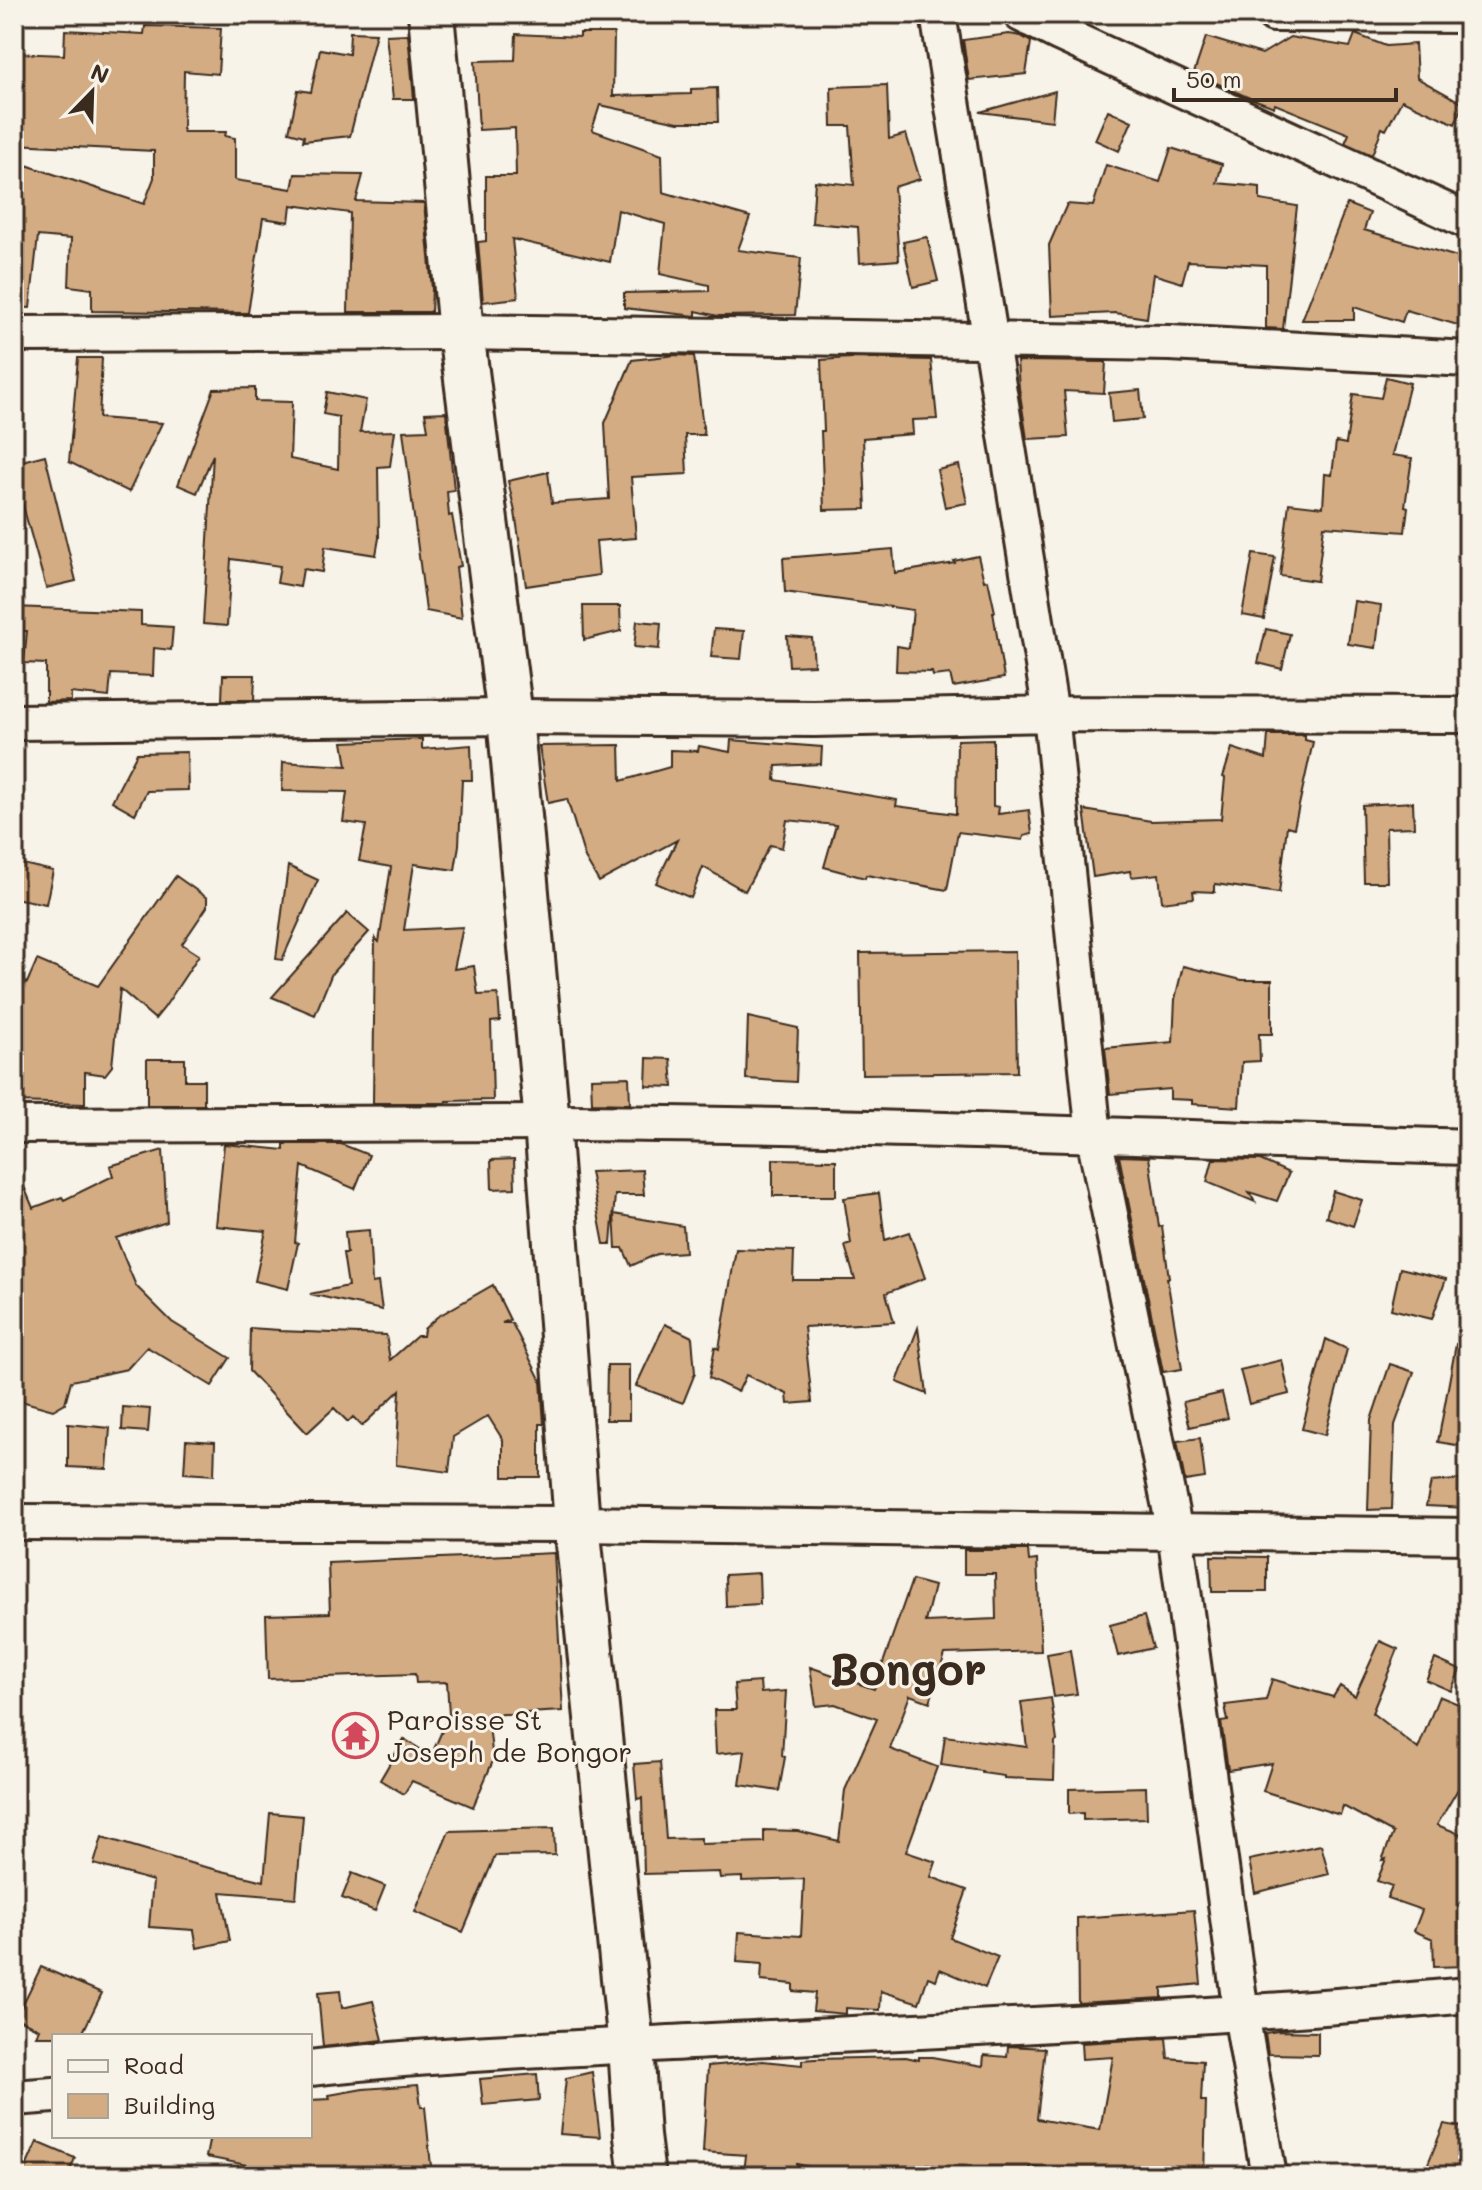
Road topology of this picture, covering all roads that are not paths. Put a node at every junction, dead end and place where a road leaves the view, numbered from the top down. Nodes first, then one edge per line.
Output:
1 (431, 14) edge
2 (938, 14) edge
3 (1021, 14) edge
4 (1274, 14) edge
5 (1468, 15) edge
6 (1468, 221) edge
7 (461, 332) junction
8 (14, 334) edge
9 (990, 340) junction
10 (1468, 359) edge
11 (1051, 714) junction
12 (1468, 715) edge
13 (510, 717) junction
14 (14, 722) edge
15 (547, 1123) junction
16 (14, 1125) edge
17 (1094, 1136) junction
18 (1468, 1147) edge
19 (14, 1522) edge
20 (577, 1524) junction
21 (1175, 1532) junction
22 (1468, 1536) edge
23 (1468, 1995) edge
24 (1241, 2013) junction
25 (631, 2046) junction
26 (312, 2068) edge
27 (52, 2095) edge
28 (14, 2098) edge
29 (642, 2176) edge
30 (1269, 2176) edge

1 - 7 street
2 - 9 street
3 - 6 street
4 - 5 street
7 - 8 street
7 - 9 street
7 - 13 street
9 - 10 street
9 - 11 street
11 - 12 street
11 - 13 street
11 - 17 street
13 - 14 street
13 - 15 street
15 - 16 street
15 - 17 street
15 - 20 street
17 - 18 street
17 - 21 street
19 - 20 street
20 - 21 street
20 - 25 street
21 - 22 street
21 - 24 street
23 - 24 street
24 - 25 street
24 - 30 street
25 - 26 street
25 - 29 street
27 - 28 street

